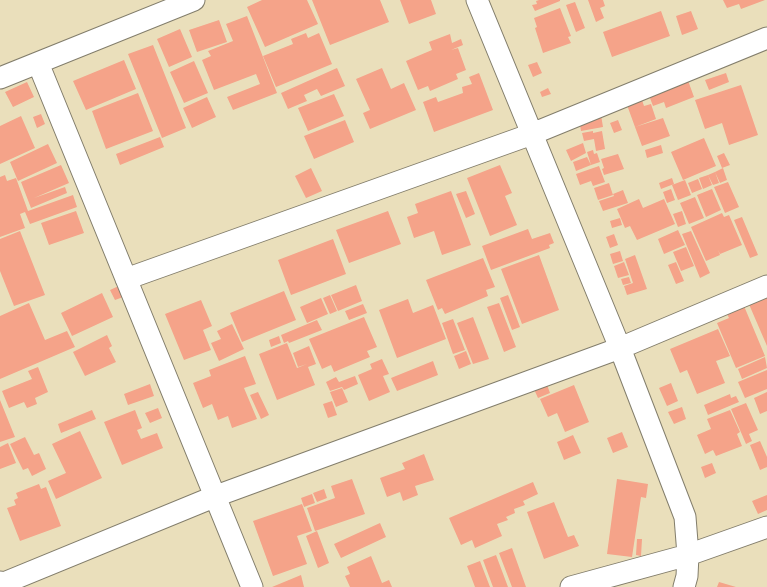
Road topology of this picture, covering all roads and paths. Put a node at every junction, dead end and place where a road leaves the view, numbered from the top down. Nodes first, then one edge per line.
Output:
1 (194, 0) edge
2 (477, 0) edge
3 (767, 38) edge
4 (38, 63) junction
5 (0, 78) edge
6 (532, 134) junction
7 (126, 279) junction
8 (767, 286) edge
9 (620, 348) junction
10 (216, 496) junction
11 (767, 527) edge
12 (688, 555) junction
13 (0, 582) edge
14 (252, 587) edge
15 (571, 587) edge
16 (684, 587) edge

1 - 4 street
2 - 6 street
3 - 6 street
4 - 5 street
4 - 7 street
6 - 7 street
6 - 9 street
7 - 10 street
8 - 9 street
9 - 10 street
9 - 12 street
10 - 13 street
10 - 14 street
11 - 12 street
12 - 15 street
12 - 16 street

